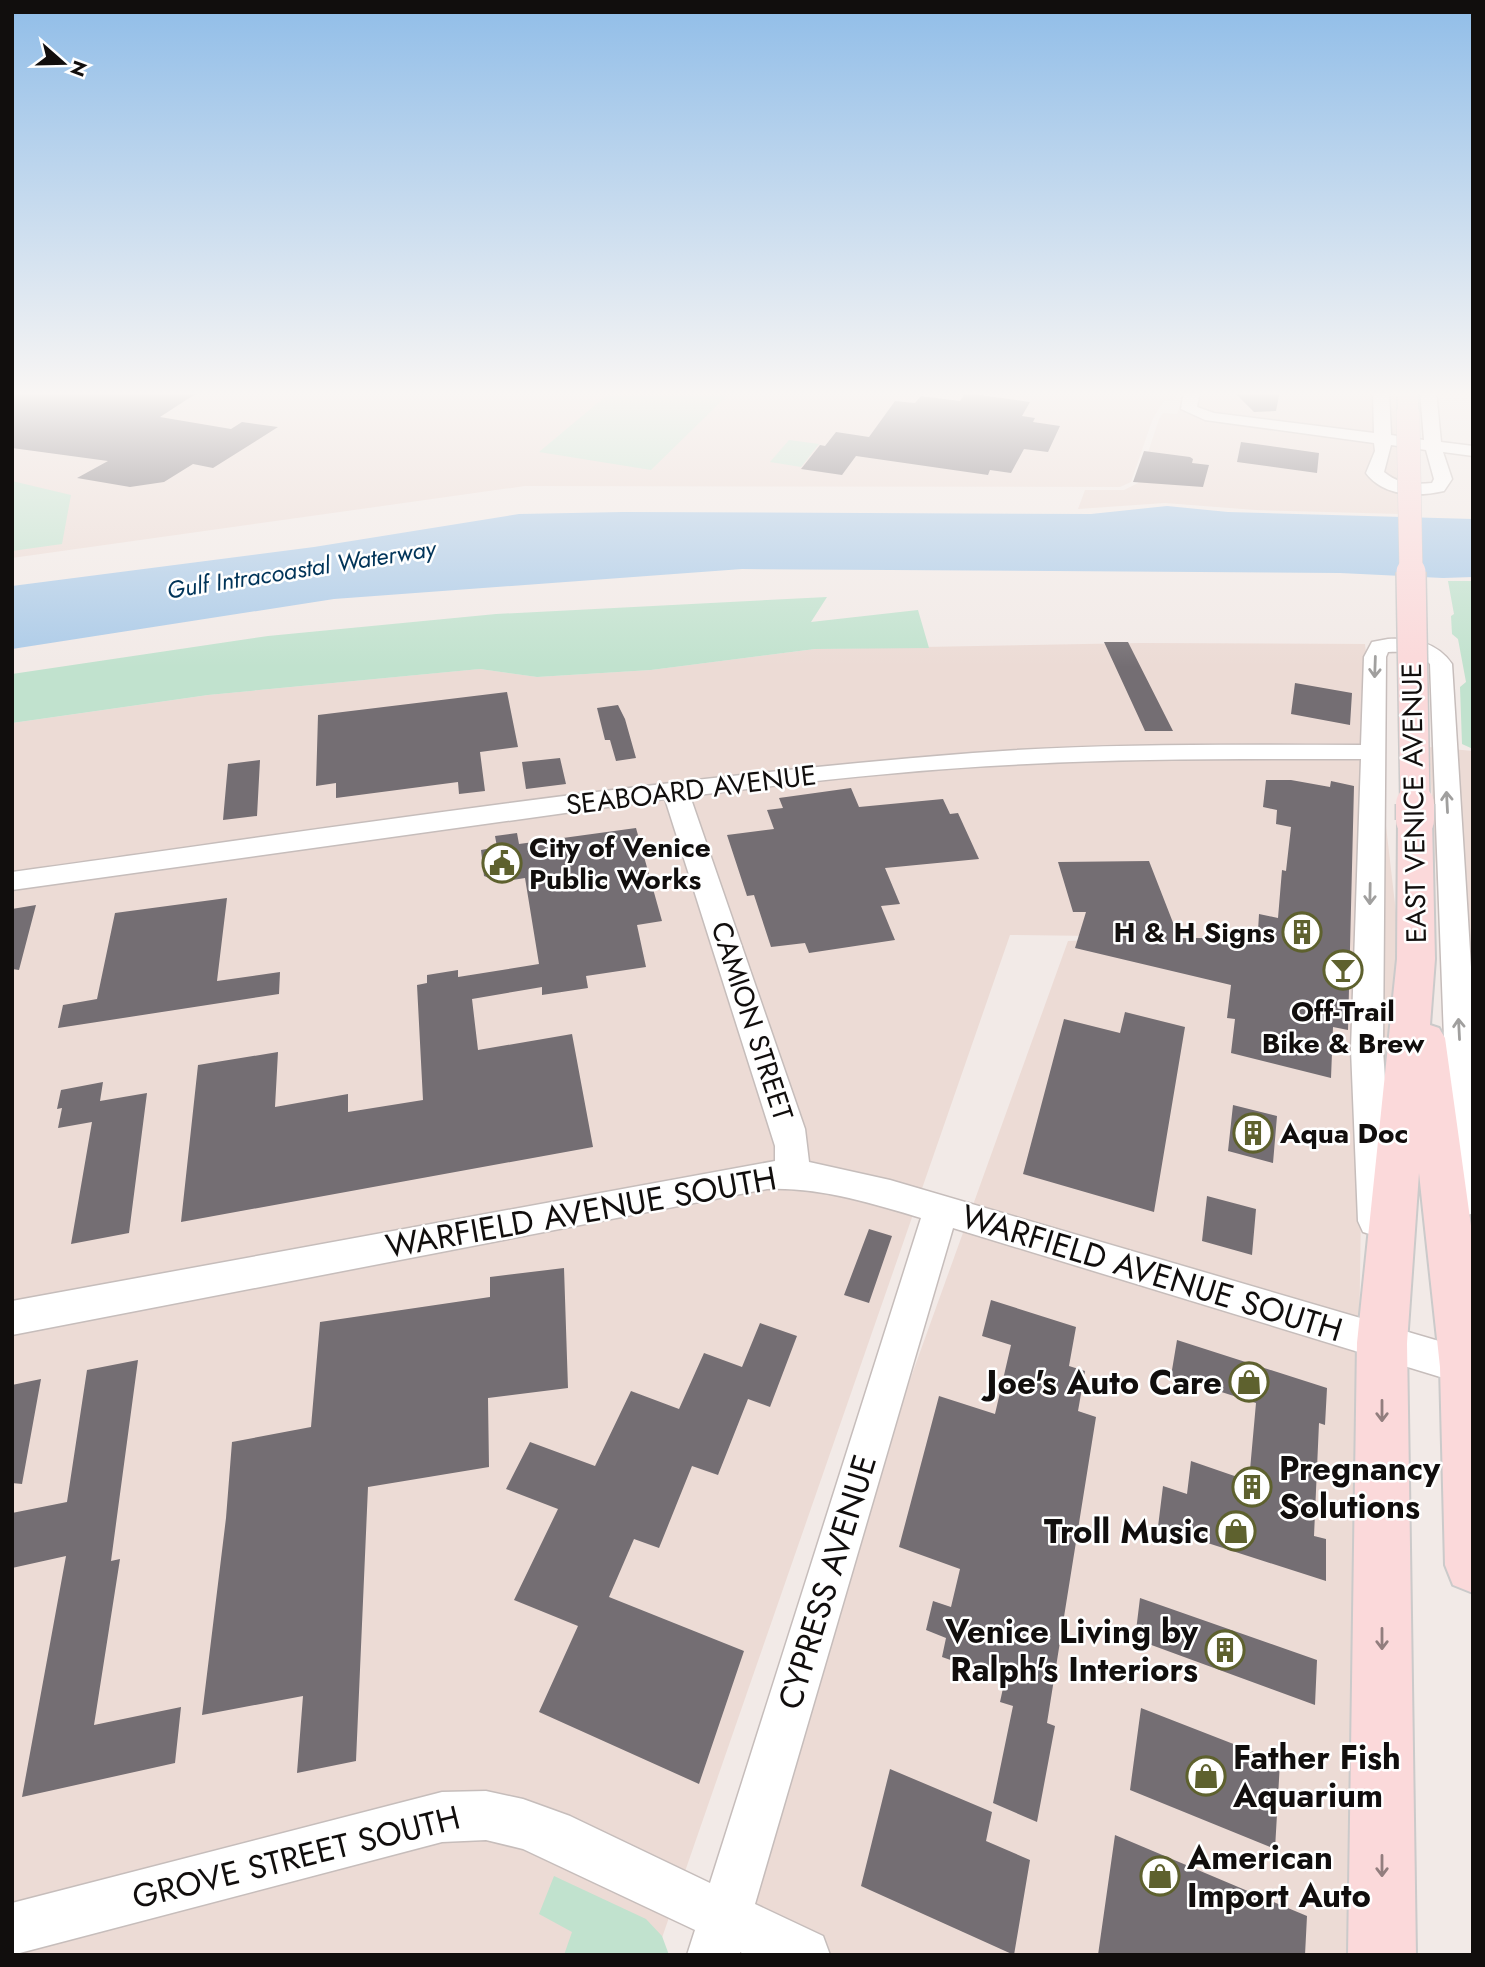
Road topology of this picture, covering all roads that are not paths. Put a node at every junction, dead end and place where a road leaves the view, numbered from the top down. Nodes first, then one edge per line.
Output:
1 (1388, 483) edge
2 (1409, 483) edge
3 (1443, 483) edge
4 (1373, 752) junction
5 (675, 790) junction
6 (12, 881) edge
7 (1416, 959) junction
8 (792, 1174) junction
9 (941, 1210) junction
10 (12, 1318) edge
11 (1382, 1343) junction
12 (1469, 1368) edge
13 (1473, 1565) edge
14 (12, 1928) edge
15 (719, 1936) edge
16 (804, 1955) edge
17 (1382, 1955) edge

1 - 3 street
2 - 7 main road, EAST VENICE AVENUE, bridge
4 - 5 street, SEABOARD AVENUE
4 -> 11 street, EAST VENICE AVENUE
12 -> 4 street, EAST VENICE AVENUE
5 - 6 street, SEABOARD AVENUE
5 - 8 street, CAMION STREET
7 - 11 main road, EAST VENICE AVENUE
7 - 12 main road, EAST VENICE AVENUE
8 - 9 street, WARFIELD AVENUE SOUTH
8 - 10 street, WARFIELD AVENUE SOUTH
9 - 11 street, WARFIELD AVENUE SOUTH
9 - 15 street, CYPRESS AVENUE
11 - 12 street, WARFIELD AVENUE SOUTH
11 -> 17 main road, EAST VENICE AVENUE
12 - 13 main road, EAST VENICE AVENUE
14 - 15 street, GROVE STREET SOUTH
15 - 16 street, GROVE STREET SOUTH

